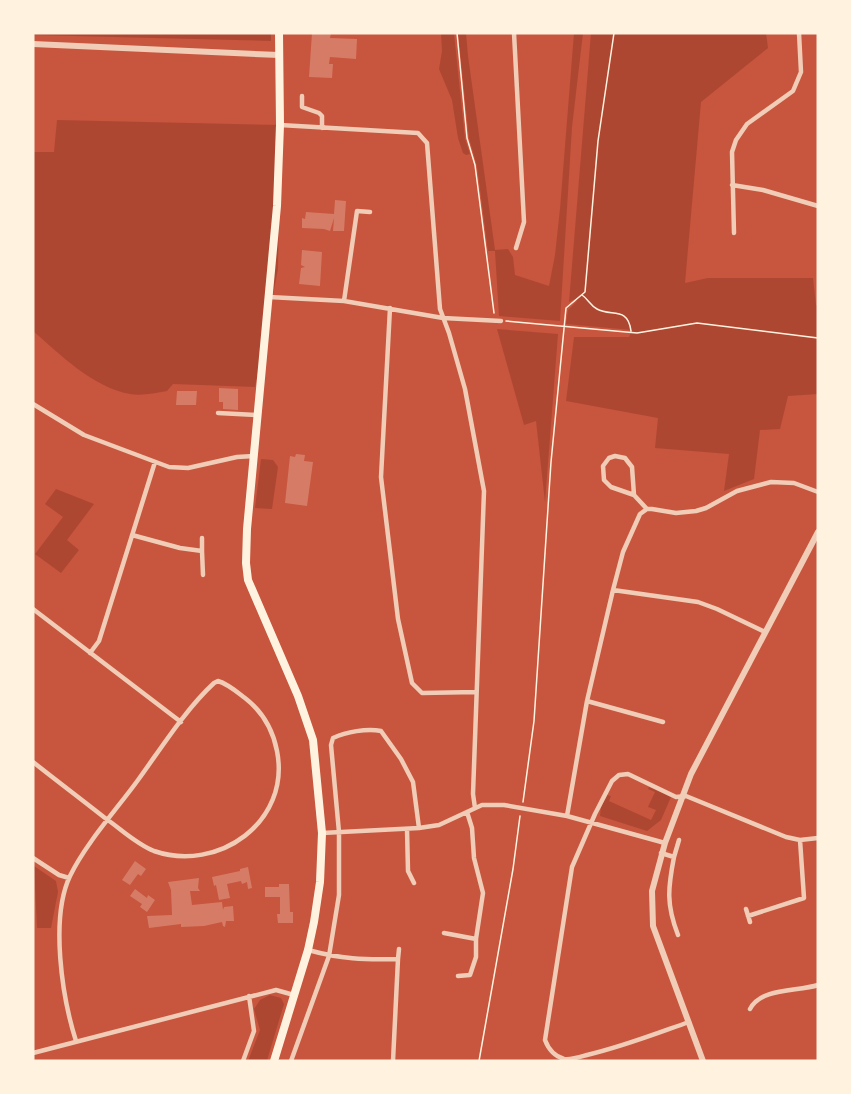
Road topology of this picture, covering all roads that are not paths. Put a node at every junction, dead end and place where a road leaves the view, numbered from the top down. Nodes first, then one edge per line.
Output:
1 (279, 33) edge
2 (514, 33) edge
3 (799, 33) edge
4 (33, 44) edge
5 (279, 55) junction
6 (302, 96) dead end
7 (280, 125) junction
8 (322, 128) junction
9 (732, 185) junction
10 (818, 206) edge
11 (370, 212) dead end
12 (734, 233) dead end
13 (516, 248) dead end
14 (269, 297) junction
15 (344, 301) junction
16 (390, 308) junction
17 (443, 318) junction
18 (501, 321) road end
19 (33, 404) edge
20 (218, 413) dead end
21 (258, 415) junction
22 (254, 456) junction
23 (155, 462) junction
24 (818, 492) edge
25 (634, 495) junction
26 (647, 509) junction
27 (818, 532) edge
28 (132, 535) junction
29 (202, 538) dead end
30 (202, 551) junction
31 (203, 575) dead end
32 (613, 590) junction
33 (33, 609) edge
34 (765, 632) junction
35 (90, 653) junction
36 (476, 692) junction
37 (587, 701) junction
38 (181, 722) junction
39 (663, 722) dead end
40 (33, 762) edge
41 (681, 797) junction
42 (475, 808) junction
43 (467, 812) junction
44 (567, 816) junction
45 (109, 820) junction
46 (591, 821) junction
47 (419, 828) junction
48 (406, 829) junction
49 (339, 832) junction
50 (322, 833) junction
51 (818, 837) edge
52 (680, 840) dead end
53 (800, 840) junction
54 (665, 843) junction
55 (661, 853) junction
56 (674, 857) junction
57 (33, 858) edge
58 (69, 879) junction
59 (414, 883) dead end
60 (746, 909) dead end
61 (748, 916) junction
62 (750, 922) dead end
63 (675, 927) junction
64 (668, 929) dead end
65 (444, 933) dead end
66 (678, 934) dead end
67 (476, 939) junction
68 (399, 949) dead end
69 (308, 950) junction
70 (329, 956) junction
71 (398, 959) junction
72 (458, 976) dead end
73 (818, 985) edge
74 (294, 995) junction
75 (249, 996) junction
76 (750, 1009) dead end
77 (689, 1022) junction
78 (76, 1041) junction
79 (33, 1053) edge
80 (243, 1061) edge
81 (274, 1061) edge
82 (291, 1061) edge
83 (393, 1061) edge
84 (704, 1061) edge

1 - 5 highway
2 - 13 street
3 - 9 street
4 - 5 street
5 - 7 highway
6 - 8 street
7 - 8 street
7 - 14 highway
8 - 17 street
9 - 10 street
9 - 12 street
11 - 15 street
14 - 15 street
14 - 21 highway
15 - 16 street
16 - 17 street
16 - 36 street
17 - 18 street
17 - 36 street
19 - 23 street
20 - 21 street
21 - 22 highway
22 - 23 street
22 - 50 highway
23 - 28 street
24 - 26 street
25 - 25 street
25 - 26 street
26 - 32 street
27 - 34 street
28 - 30 street
28 - 35 street
29 - 30 street
30 - 31 street
32 - 34 street
32 - 37 street
33 - 35 street
34 - 41 street
35 - 38 street
36 - 42 street
37 - 39 street
37 - 44 street
38 - 45 street
38 - 45 street
40 - 45 street
41 - 46 street
41 - 53 street
41 - 54 street
42 - 43 street
42 - 44 street
43 - 47 street
43 - 67 street
44 - 46 street
45 - 58 street
46 - 54 street
46 - 77 street
47 - 48 street
47 - 49 street
48 - 49 street
48 - 59 street
49 - 50 street
49 - 70 street
50 - 69 highway
51 - 53 street
52 - 56 street
53 - 61 street
54 - 55 street
55 - 56 street
55 - 77 street
56 - 63 street
57 - 58 street
58 - 78 street
60 - 61 street
61 - 62 street
63 - 64 street
63 - 66 street
65 - 67 street
67 - 72 street
68 - 71 street
69 - 70 street
69 - 74 highway
70 - 71 street
70 - 82 street
71 - 83 street
73 - 76 street
74 - 75 street
74 - 81 highway
75 - 78 street
75 - 80 street
77 - 84 street
78 - 79 street

